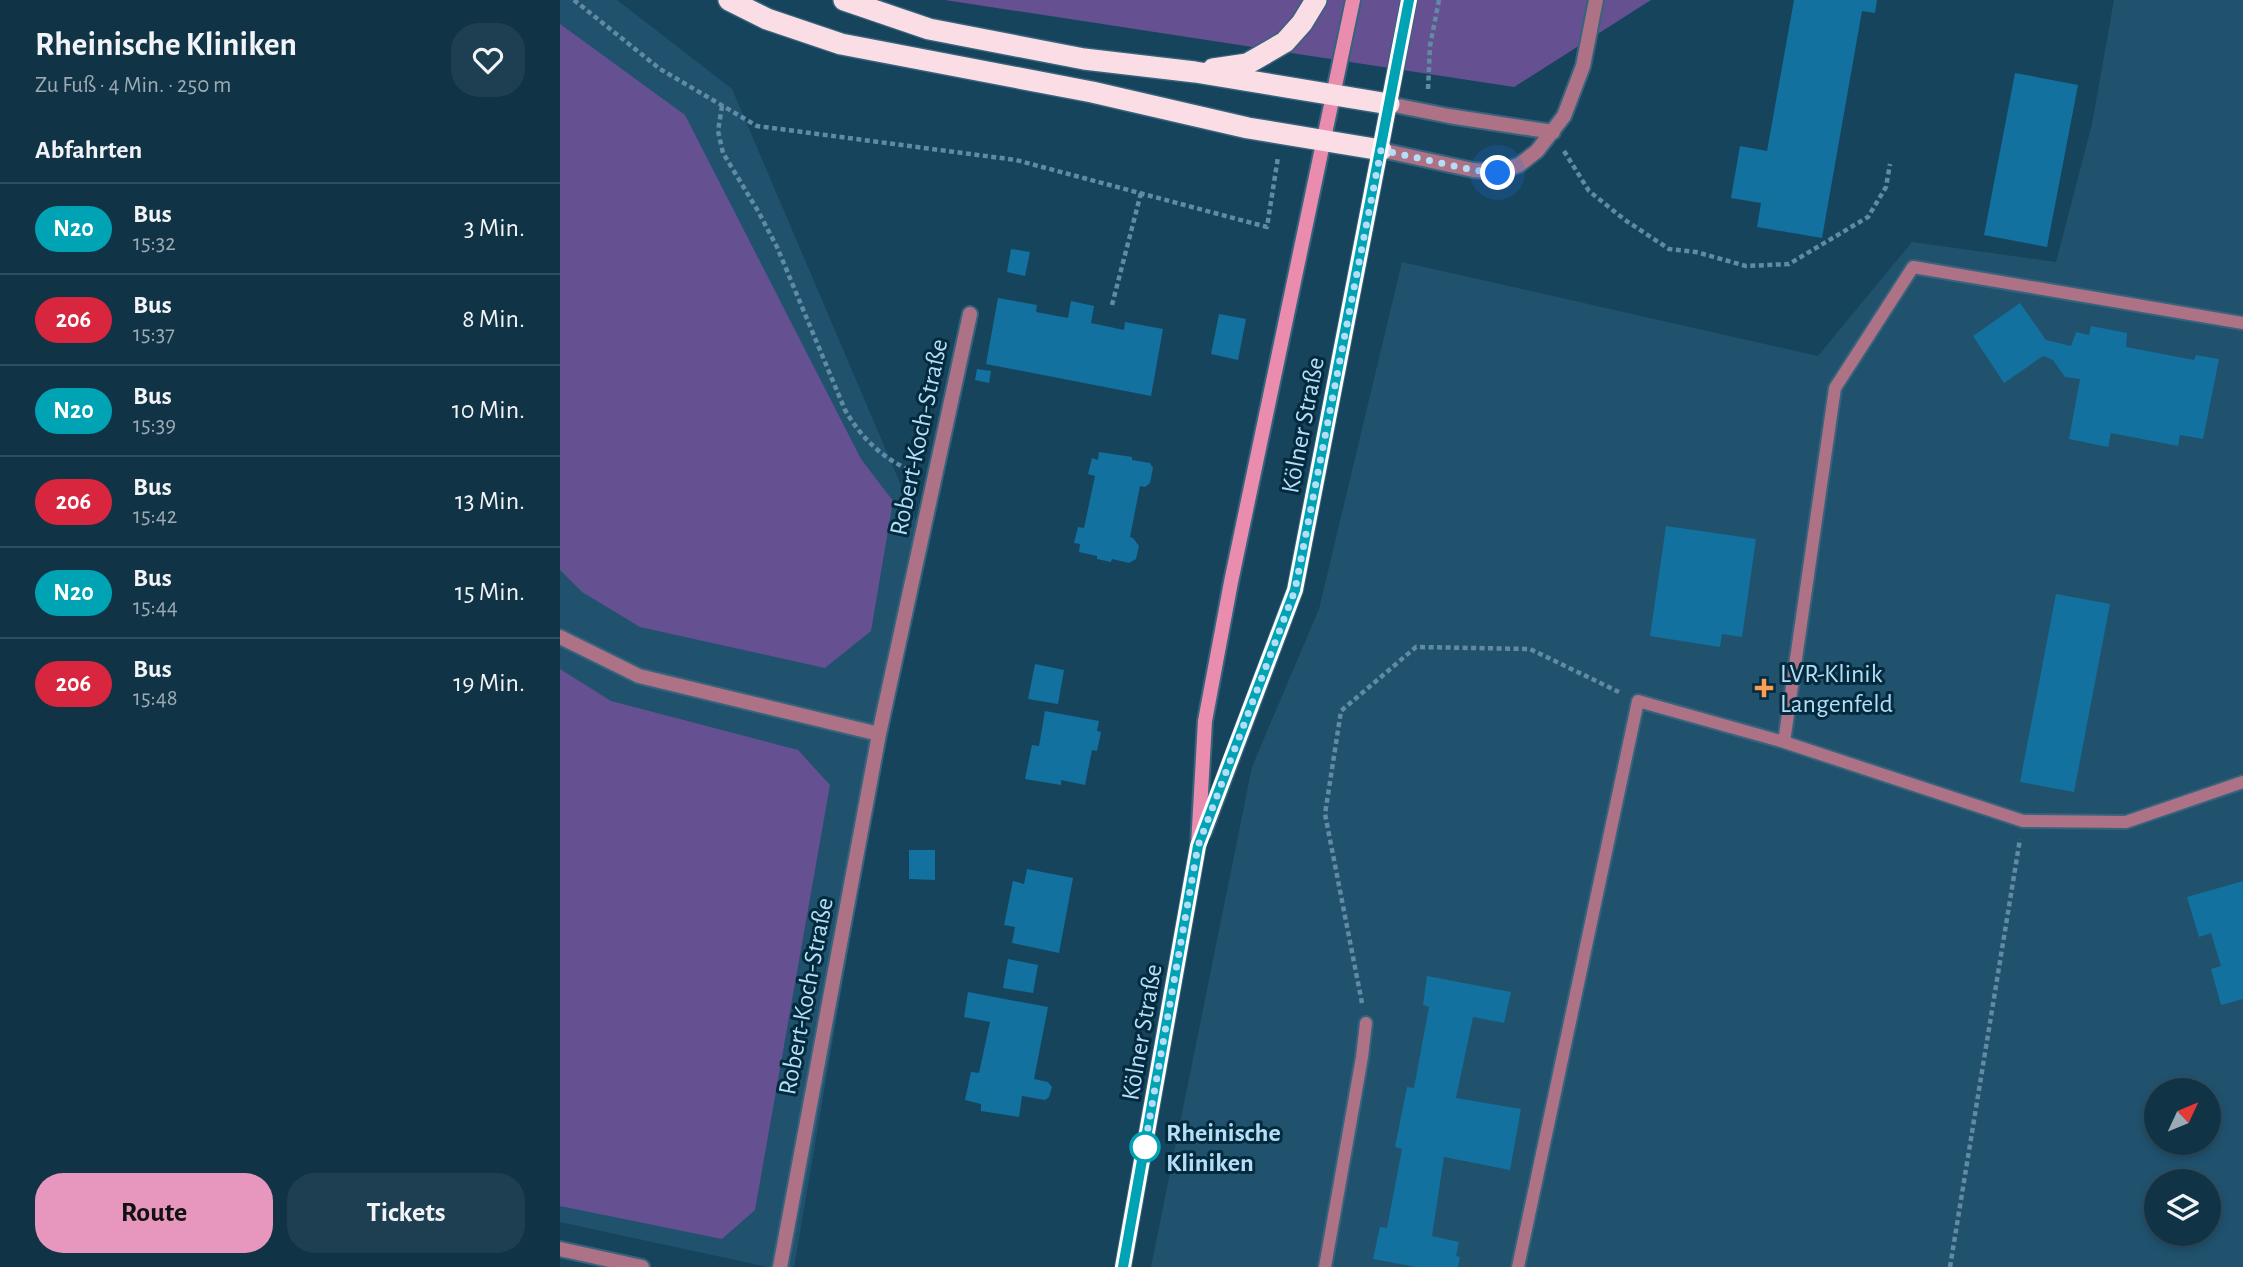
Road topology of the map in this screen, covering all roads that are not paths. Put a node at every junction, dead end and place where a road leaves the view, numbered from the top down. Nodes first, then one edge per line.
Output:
1 (729, 0) edge
2 (844, 0) edge
3 (1317, 0) edge
4 (1353, 0) edge
5 (1409, 0) edge
6 (1596, 0) edge
7 (1195, 72) junction
8 (1333, 95) junction
9 (1389, 104) junction
10 (1553, 132) junction
11 (1324, 141) junction
12 (1381, 150) junction
13 (970, 314) dead end
14 (2243, 323) edge
15 (560, 636) edge
16 (879, 734) junction
17 (1784, 742) junction
18 (2243, 782) edge
19 (1198, 846) junction
20 (1366, 1023) road end
21 (560, 1250) edge
22 (642, 1267) edge
23 (780, 1267) edge
24 (1123, 1267) edge
25 (1325, 1267) edge
26 (1518, 1267) edge

1 - 11 highway
2 - 7 highway
3 - 7 highway
4 - 8 main road, Kölner Straße
5 - 9 main road, Kölner Straße
6 - 10 street
7 - 8 highway
8 - 9 highway
8 - 11 main road, Kölner Straße
9 - 10 street
9 - 12 main road, Kölner Straße
10 - 12 street
11 - 12 highway
11 - 19 main road, Kölner Straße
12 - 19 main road, Kölner Straße
13 - 16 street, Robert-Koch-Straße
14 - 17 lane
15 - 16 street
16 - 23 street, Robert-Koch-Straße
17 - 18 lane
17 - 26 lane
19 - 24 main road, Kölner Straße
20 - 25 lane
21 - 22 street

